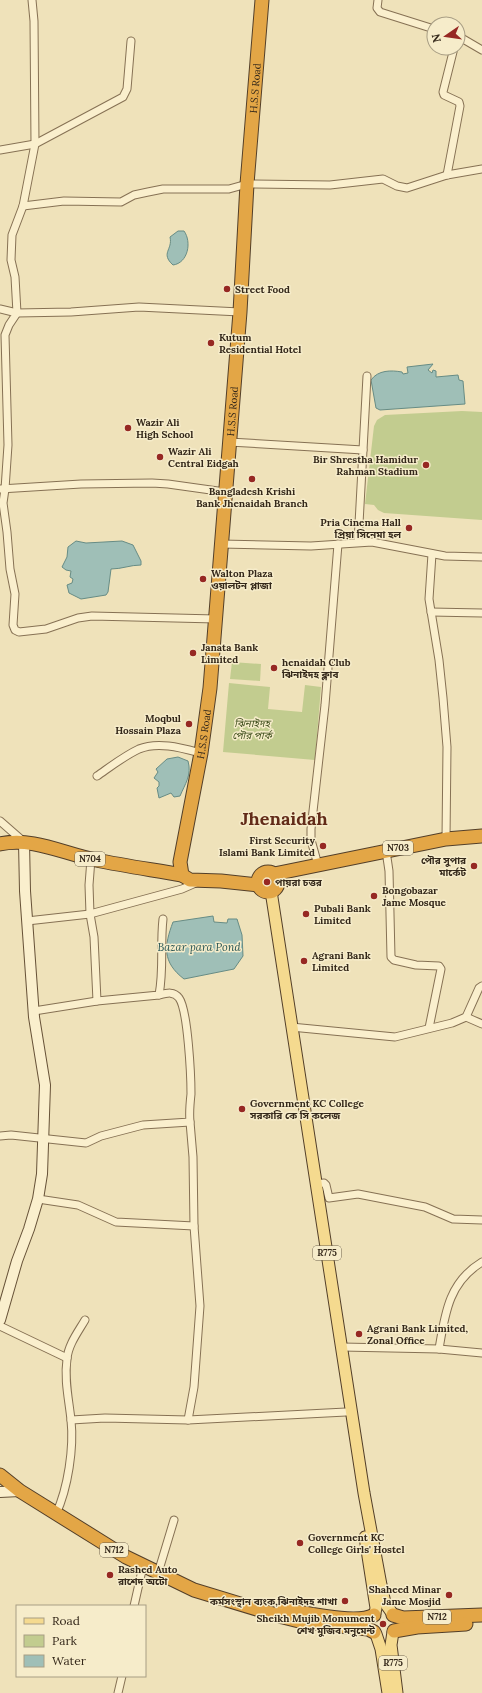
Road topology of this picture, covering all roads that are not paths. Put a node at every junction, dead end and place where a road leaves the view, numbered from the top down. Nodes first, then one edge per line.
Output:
1 (32, 0) edge
2 (262, 0) edge
3 (378, 0) edge
4 (426, 26) edge
5 (131, 41) dead end
6 (466, 41) edge
7 (482, 50) edge
8 (452, 56) edge
9 (36, 144) junction
10 (0, 150) edge
11 (482, 169) edge
12 (447, 175) junction
13 (247, 184) junction
14 (23, 206) junction
15 (0, 309) edge
16 (240, 312) junction
17 (17, 313) junction
18 (367, 376) dead end
19 (229, 442) junction
20 (363, 450) junction
21 (3, 489) edge
22 (225, 492) junction
23 (358, 542) junction
24 (222, 544) junction
25 (338, 544) junction
26 (432, 554) junction
27 (482, 557) edge
28 (431, 612) junction
29 (482, 613) edge
30 (216, 619) junction
31 (201, 753) junction
32 (97, 776) dead end
33 (0, 821) edge
34 (482, 836) edge
35 (446, 839) junction
36 (24, 842) junction
37 (0, 844) edge
38 (386, 851) junction
39 (91, 859) junction
40 (316, 865) junction
41 (182, 875) junction
42 (202, 880) junction
43 (268, 883) junction
44 (90, 914) junction
45 (163, 919) dead end
46 (28, 921) junction
47 (482, 986) edge
48 (159, 995) junction
49 (97, 1001) junction
50 (34, 1011) junction
51 (466, 1017) junction
52 (482, 1024) edge
53 (291, 1027) junction
54 (429, 1028) junction
55 (190, 1122) junction
56 (0, 1136) edge
57 (43, 1140) junction
58 (316, 1184) junction
59 (38, 1199) junction
60 (482, 1220) edge
61 (194, 1226) junction
62 (482, 1262) edge
63 (0, 1320) edge
64 (85, 1320) dead end
65 (0, 1326) edge
66 (342, 1346) junction
67 (439, 1349) junction
68 (482, 1353) edge
69 (66, 1358) junction
70 (346, 1412) junction
71 (71, 1420) junction
72 (188, 1420) junction
73 (0, 1476) edge
74 (20, 1491) junction
75 (0, 1492) edge
76 (56, 1514) junction
77 (174, 1520) dead end
78 (143, 1566) junction
79 (158, 1573) junction
80 (238, 1602) junction
81 (134, 1605) edge
82 (374, 1614) junction
83 (392, 1614) junction
84 (482, 1615) edge
85 (482, 1621) edge
86 (394, 1632) junction
87 (375, 1633) junction
88 (122, 1677) edge
89 (118, 1693) edge
90 (388, 1693) edge
91 (397, 1693) edge

1 - 9 street
2 - 13 highway, H.S.S Road
3 - 4 street
5 - 9 street
6 - 7 street
8 - 12 street
9 - 10 street
9 - 14 street
11 - 12 street
12 - 13 street
13 - 14 street
13 - 16 highway, H.S.S Road
14 - 17 street
15 - 17 street
16 - 17 street
16 - 19 highway, H.S.S Road
17 - 21 street
18 - 20 street
19 - 20 street
19 - 22 highway, H.S.S Road
20 - 23 street
21 - 22 street
21 - 30 street
22 - 24 highway, H.S.S Road
23 - 25 street
23 - 26 street
24 - 25 street
24 - 30 highway, H.S.S Road
25 - 40 street
26 - 27 street
26 - 28 street
28 - 29 street
28 - 35 street
30 - 31 highway, H.S.S Road
31 - 32 street
31 - 41 highway, H.S.S Road
33 - 36 street
34 - 35 highway, N703
35 - 38 highway, N703
36 - 37 highway, N704
36 - 39 highway, N704
36 - 46 street
38 - 40 highway, N703
38 - 54 street
39 - 41 highway, N704
39 - 44 street
40 - 43 highway, N703
41 - 42 highway, N703
42 - 43 highway, N703
42 - 44 street
43 - 53 main road, R775
43 - 70 main road, R775
44 - 46 street
44 - 49 street
45 - 48 street
46 - 50 street
47 - 51 street
48 - 49 street
48 - 55 street
49 - 50 street
50 - 57 street
51 - 52 street
51 - 54 street
53 - 54 street
53 - 58 main road, R775
55 - 57 street
55 - 61 street
56 - 57 street
57 - 59 street
58 - 60 street
58 - 66 main road, R775
59 - 61 street
59 - 63 street
61 - 72 street
62 - 67 street
64 - 69 street
65 - 69 street
66 - 67 street
66 - 83 main road, R775
67 - 68 street
69 - 71 street
70 - 72 street
70 - 82 main road, R775
71 - 72 street
71 - 76 street
73 - 74 highway, N712
74 - 75 street
74 - 76 highway, N712
76 - 78 highway, N712
77 - 79 street
78 - 79 highway, N712
78 - 81 street
79 - 80 highway, N712
80 - 82 highway, N712
80 - 87 highway, N712
82 - 83 highway, N712
82 - 87 highway
83 - 84 highway, N712
83 - 86 highway
85 - 86 highway, N712
86 - 87 highway, N712
86 - 91 main road, R775
87 - 90 main road, R775
88 - 89 street

